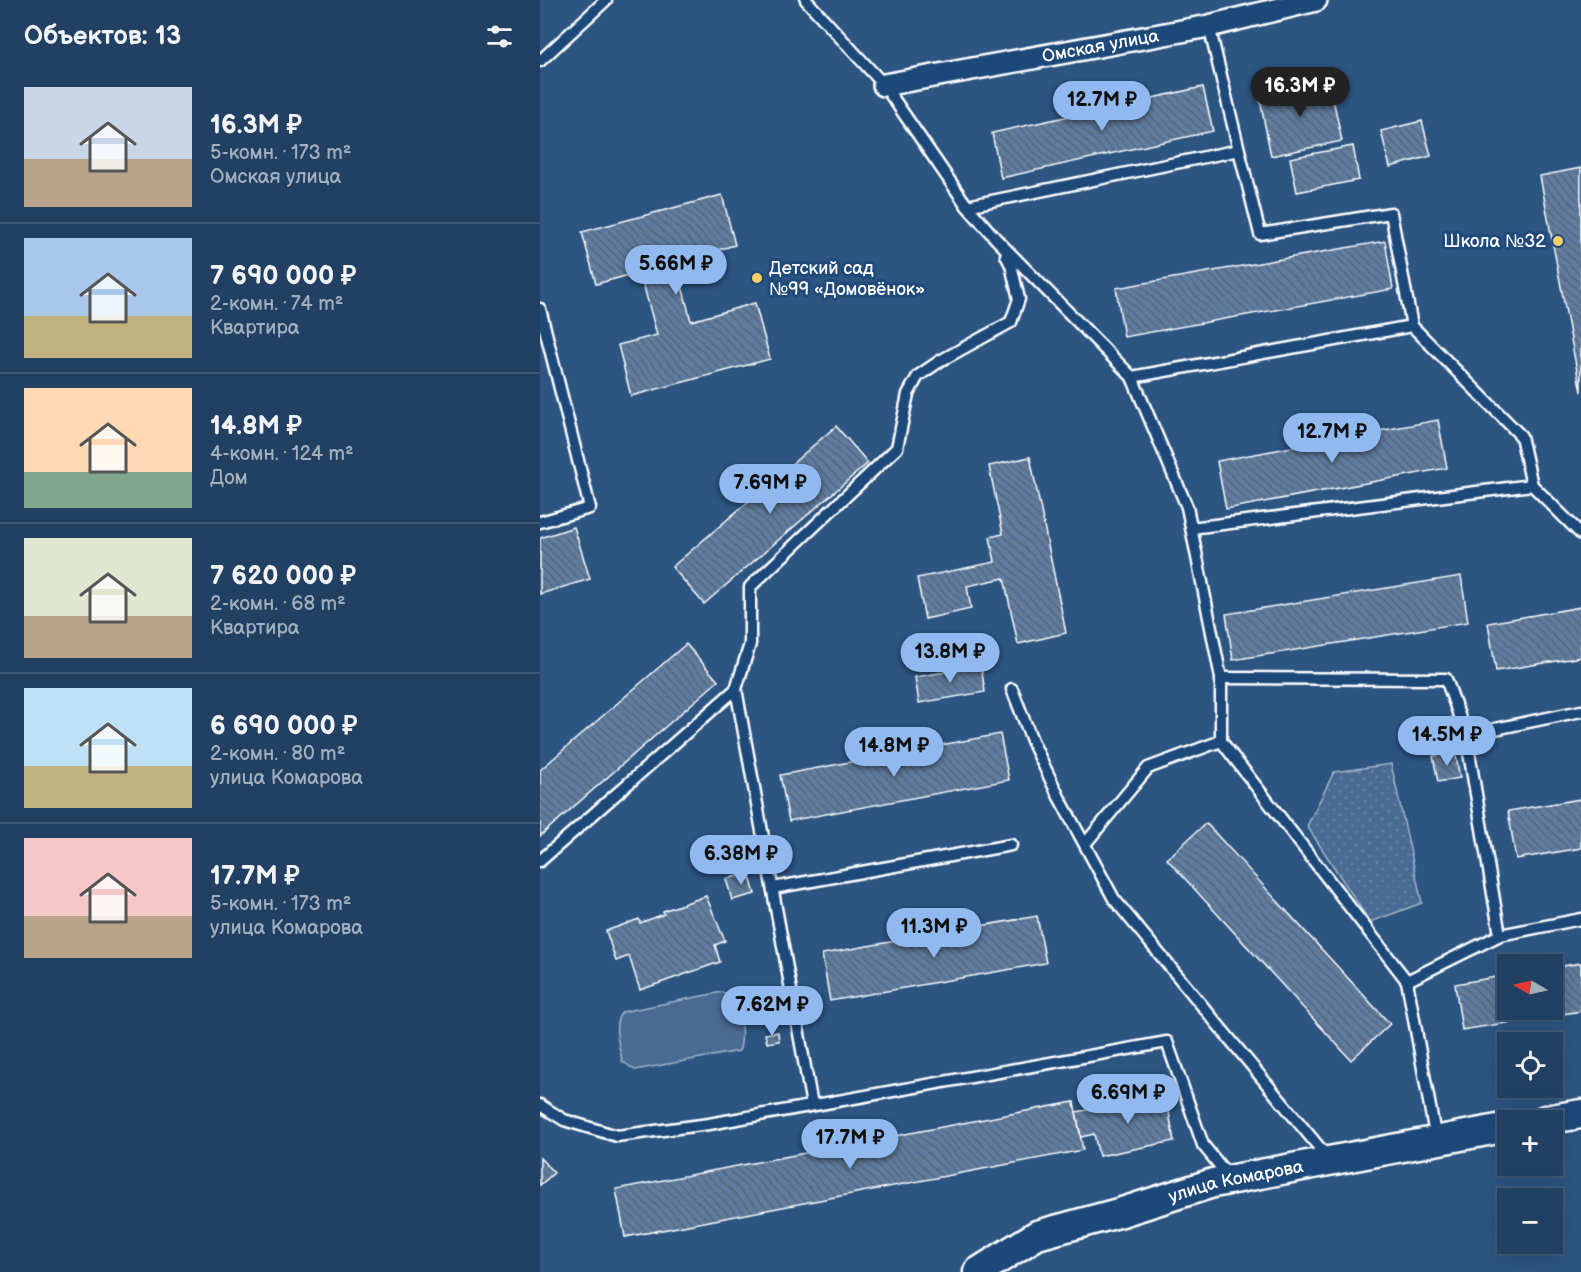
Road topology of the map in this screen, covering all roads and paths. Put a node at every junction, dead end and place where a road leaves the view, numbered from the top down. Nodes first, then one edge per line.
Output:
1 (606, 0) edge
2 (806, 0) edge
3 (1316, 0) edge
4 (591, 4) edge
5 (1249, 8) edge
6 (1209, 26) junction
7 (540, 61) edge
8 (884, 85) junction
9 (1239, 150) junction
10 (967, 206) junction
11 (996, 239) junction
12 (540, 309) edge
13 (1412, 326) junction
14 (545, 347) edge
15 (1132, 377) junction
16 (1532, 485) junction
17 (540, 522) edge
18 (1191, 528) junction
19 (1581, 534) edge
20 (1221, 678) junction
21 (736, 689) junction
22 (1012, 689) dead end
23 (1581, 711) edge
24 (1466, 735) junction
25 (1221, 741) junction
26 (1011, 844) dead end
27 (1084, 844) junction
28 (540, 861) edge
29 (773, 888) junction
30 (1581, 919) edge
31 (1500, 935) junction
32 (1407, 981) junction
33 (540, 1105) edge
34 (812, 1105) junction
35 (1581, 1114) edge
36 (1563, 1117) edge
37 (1497, 1129) edge
38 (1436, 1141) junction
39 (1330, 1161) junction
40 (1231, 1179) junction
41 (978, 1272) edge

1 - 4 lane
2 - 8 lane
3 - 5 street, Омская улица
4 - 7 lane
5 - 6 street, Омская улица
6 - 8 street, Омская улица
6 - 9 lane
8 - 10 lane
9 - 10 lane
9 - 13 lane
10 - 11 lane
11 - 15 lane
11 - 21 lane
12 - 14 lane
13 - 15 lane
13 - 16 lane
14 - 17 lane
15 - 18 lane
16 - 18 lane
16 - 19 lane
18 - 20 lane
20 - 24 lane
20 - 25 lane
21 - 28 lane
21 - 29 lane
22 - 27 lane
23 - 24 lane
24 - 31 lane
25 - 27 lane
25 - 32 lane
26 - 29 lane
27 - 39 lane
29 - 34 lane
30 - 31 lane
31 - 32 lane
32 - 38 lane
33 - 34 lane
34 - 40 lane
35 - 36 main road
37 - 38 main road, улица Комарова
38 - 39 main road, улица Комарова
39 - 40 main road, улица Комарова
40 - 41 main road, улица Комарова

